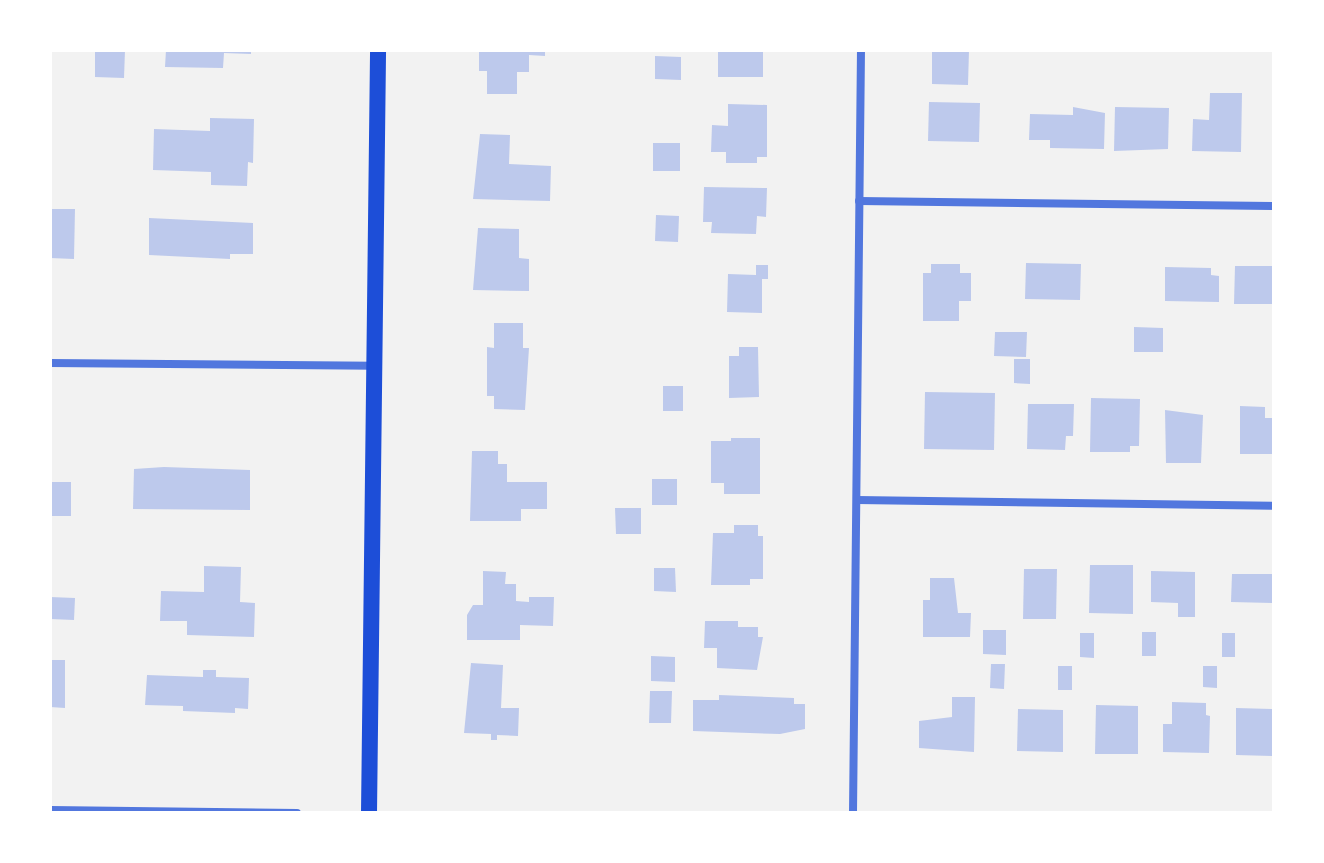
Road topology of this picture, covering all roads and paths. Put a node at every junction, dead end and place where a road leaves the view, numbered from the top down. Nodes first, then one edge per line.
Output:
1 (378, 50) edge
2 (861, 50) edge
3 (859, 201) junction
4 (1274, 206) edge
5 (50, 363) edge
6 (374, 366) junction
7 (857, 500) junction
8 (1274, 506) edge
9 (50, 810) edge
10 (297, 813) edge
11 (369, 813) edge
12 (853, 813) edge

1 - 6 main road
2 - 3 street
3 - 4 street
3 - 7 street
5 - 6 street
6 - 11 main road
7 - 8 street
7 - 12 street
9 - 10 street

